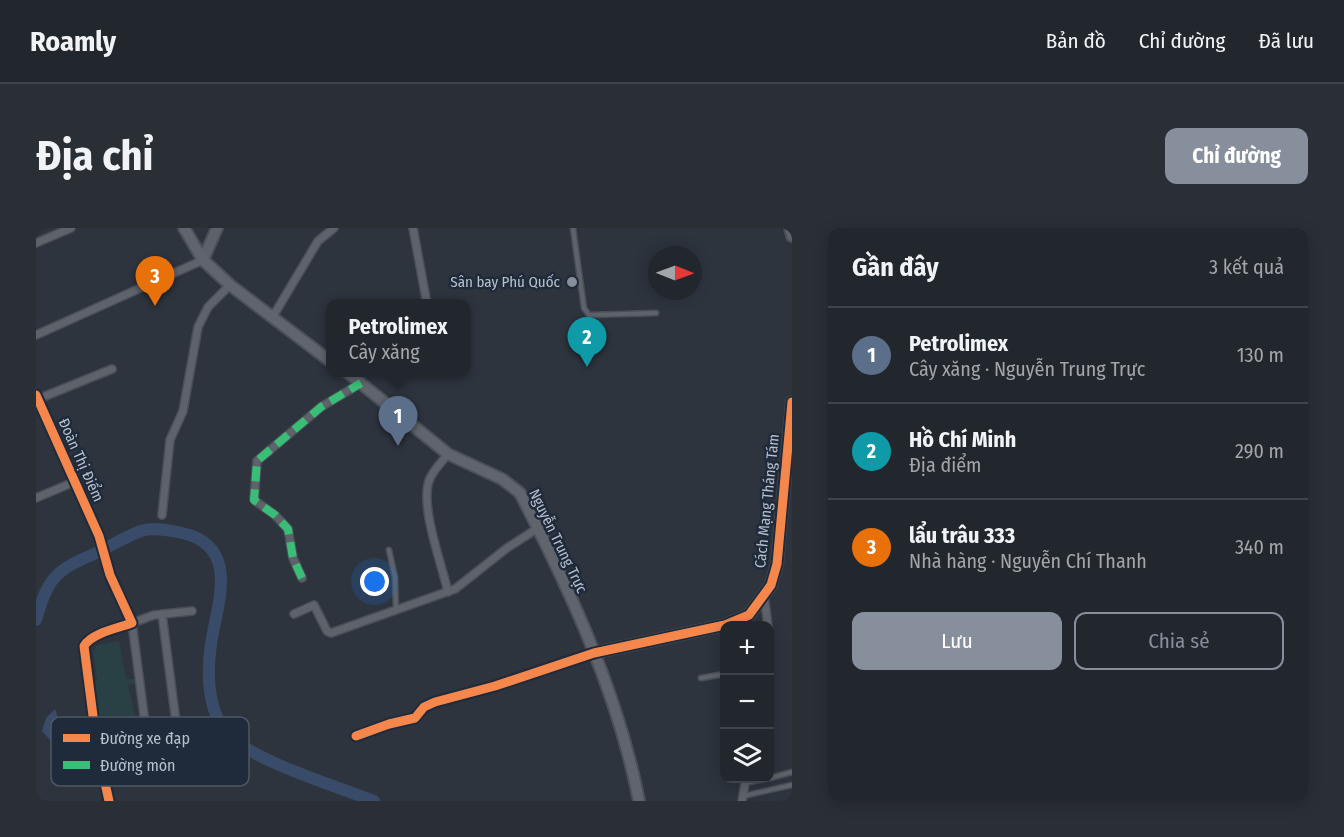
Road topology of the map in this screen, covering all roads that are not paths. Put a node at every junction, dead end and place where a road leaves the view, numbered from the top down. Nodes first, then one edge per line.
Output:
1 (71, 228) edge
2 (184, 228) edge
3 (217, 228) edge
4 (334, 228) edge
5 (413, 228) edge
6 (573, 228) edge
7 (790, 228) edge
8 (792, 236) edge
9 (36, 243) edge
10 (203, 260) junction
11 (230, 285) junction
12 (427, 299) edge
13 (656, 313) dead end
14 (272, 318) junction
15 (36, 335) edge
16 (326, 358) edge
17 (112, 369) dead end
18 (353, 377) edge
19 (361, 383) junction
20 (37, 397) edge
21 (792, 402) edge
22 (448, 454) junction
23 (74, 482) junction
24 (36, 498) edge
25 (162, 515) dead end
26 (538, 528) junction
27 (389, 550) dead end
28 (302, 578) dead end
29 (448, 592) junction
30 (764, 596) junction
31 (396, 610) junction
32 (192, 611) dead end
33 (162, 614) junction
34 (294, 614) dead end
35 (767, 621) edge
36 (132, 624) junction
37 (594, 653) junction
38 (720, 675) edge
39 (701, 678) dead end
40 (92, 717) edge
41 (144, 717) edge
42 (177, 717) edge
43 (356, 736) dead end
44 (792, 772) edge
45 (774, 777) edge
46 (745, 783) edge
47 (792, 785) edge
48 (105, 786) edge
49 (743, 799) edge
50 (109, 801) edge
51 (639, 801) edge

1 - 9 street
2 - 10 main road
3 - 10 street
4 - 14 street
5 - 12 street
6 - 13 lane
7 - 8 street
10 - 11 main road
10 - 15 street
11 - 14 main road
11 - 25 street
14 - 16 main road
17 - 20 street
18 - 19 main road, Nguyễn Trung Trực
19 - 22 main road, Nguyễn Trung Trực
19 - 28 street
20 - 23 street, Đoàn Thị Điểm
21 - 30 street, Cách Mạng Tháng Tám
22 - 26 main road, Nguyễn Trung Trực
22 - 29 street
23 - 24 street
23 - 36 street, Đoàn Thị Điểm
26 - 29 street
26 - 37 main road, Nguyễn Trung Trực
27 - 31 lane
29 - 31 street
30 - 35 street
30 - 37 street, Cách Mạng Tháng Tám
31 - 34 street
32 - 33 street
33 - 36 street
33 - 42 street
36 - 40 street
36 - 41 street
37 - 43 street
37 - 51 main road, Nguyễn Trung Trực
38 - 39 lane
44 - 45 lane
46 - 49 street
47 - 49 lane
48 - 50 street

